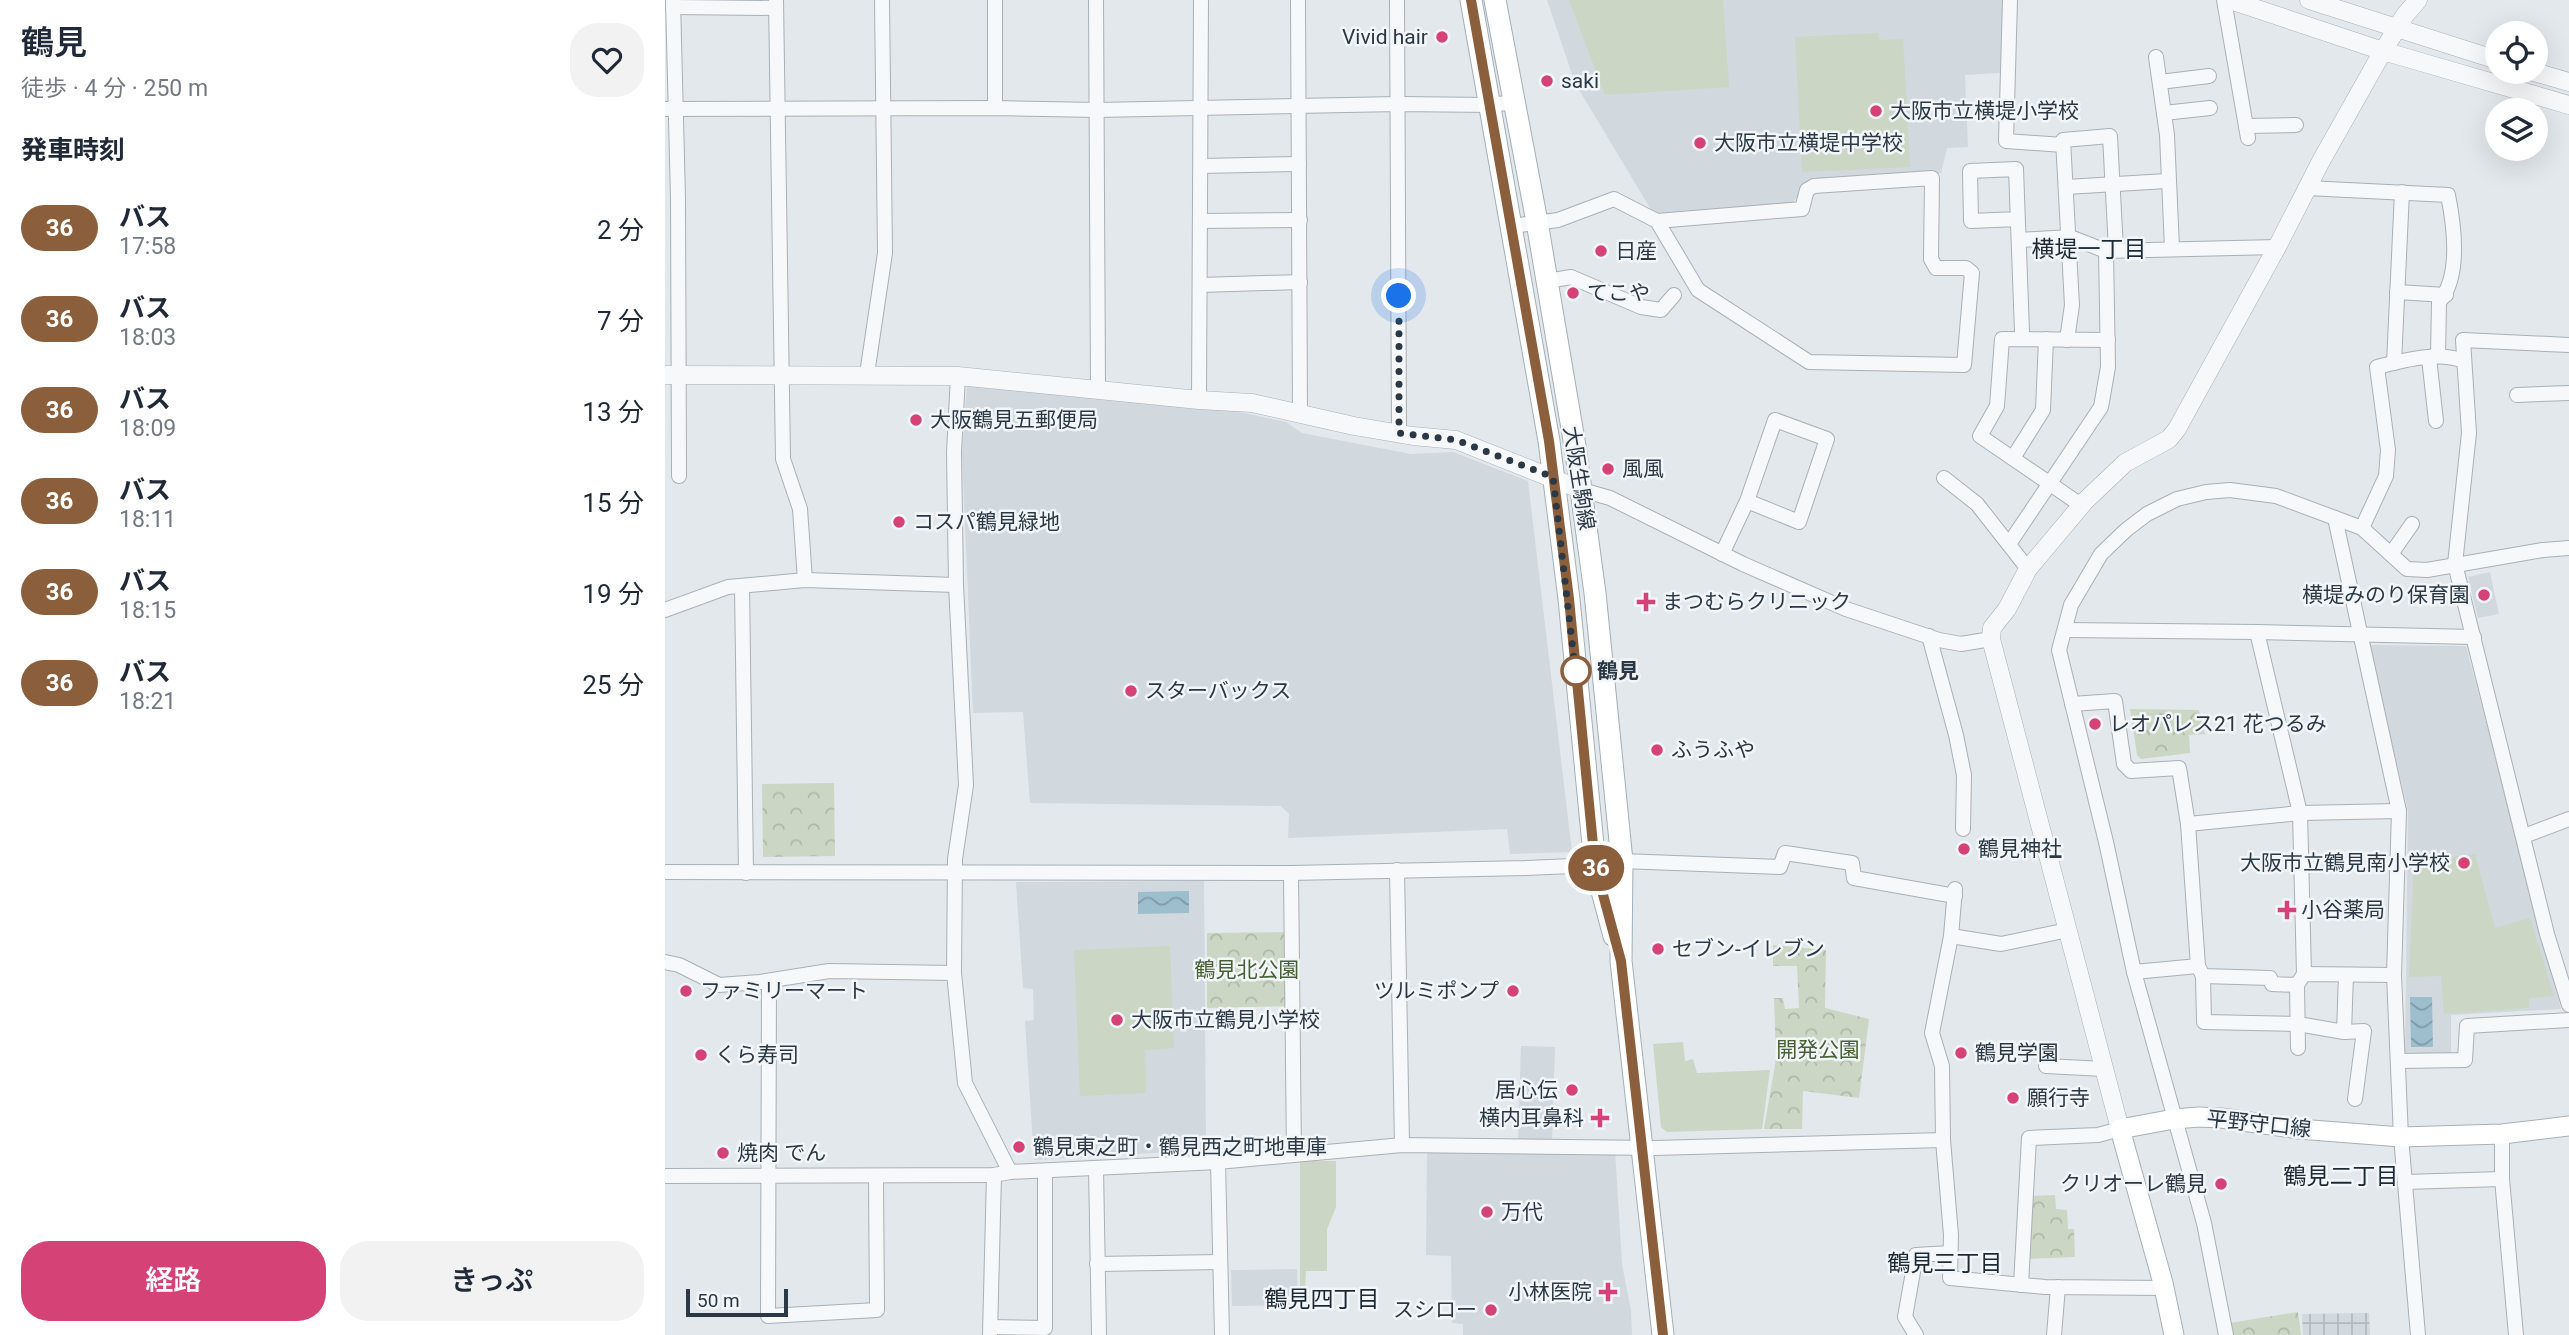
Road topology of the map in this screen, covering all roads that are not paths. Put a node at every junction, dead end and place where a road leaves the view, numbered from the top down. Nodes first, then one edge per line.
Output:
1 (882, 0) edge
2 (995, 0) edge
3 (1096, 0) edge
4 (1201, 0) edge
5 (1299, 0) edge
6 (1397, 0) edge
7 (1471, 0) edge
8 (1495, 0) edge
9 (2010, 0) edge
10 (2224, 0) edge
11 (2229, 0) edge
12 (2309, 0) edge
13 (2418, 0) edge
14 (673, 4) edge
15 (776, 4) edge
16 (2396, 28) junction
17 (670, 33) edge
18 (2383, 51) junction
19 (2485, 56) edge
20 (2157, 57) dead end
21 (2209, 76) dead end
22 (2548, 76) edge
23 (2160, 82) junction
24 (2569, 82) edge
25 (1515, 102) junction
26 (1398, 104) junction
27 (1490, 105) junction
28 (2569, 105) edge
29 (1299, 106) junction
30 (995, 107) junction
31 (882, 108) junction
32 (2210, 108) dead end
33 (670, 109) edge
34 (777, 109) junction
35 (1202, 109) junction
36 (1097, 110) junction
37 (2164, 113) junction
38 (2296, 125) dead end
39 (2063, 145) junction
40 (1299, 164) junction
41 (1201, 166) junction
42 (2167, 181) junction
43 (2112, 183) junction
44 (2066, 187) junction
45 (2307, 188) junction
46 (2402, 192) junction
47 (2018, 219) junction
48 (1300, 220) junction
49 (1201, 221) junction
50 (1657, 221) junction
51 (1537, 222) junction
52 (1512, 226) junction
53 (2070, 237) junction
54 (2019, 240) junction
55 (2277, 247) junction
56 (2172, 248) junction
57 (2111, 251) junction
58 (1547, 281) junction
59 (1300, 282) junction
60 (1200, 285) junction
61 (2397, 292) junction
62 (1674, 295) dead end
63 (2446, 295) junction
64 (2022, 339) junction
65 (2046, 340) junction
66 (2067, 340) junction
67 (2108, 340) junction
68 (2569, 345) edge
69 (2433, 357) junction
70 (2464, 361) junction
71 (2394, 363) junction
72 (781, 374) junction
73 (867, 374) junction
74 (672, 375) edge
75 (958, 376) junction
76 (1098, 390) junction
77 (2569, 393) edge
78 (2518, 395) dead end
79 (1199, 400) junction
80 (1300, 414) junction
81 (2435, 421) dead end
82 (1399, 433) junction
83 (2013, 458) junction
84 (679, 476) dead end
85 (1553, 477) junction
86 (1944, 478) dead end
87 (2051, 483) junction
88 (1582, 490) junction
89 (1747, 501) junction
90 (2081, 505) junction
91 (2335, 518) junction
92 (2412, 524) dead end
93 (2362, 528) junction
94 (2009, 544) junction
95 (2569, 548) edge
96 (1722, 554) junction
97 (2391, 554) junction
98 (2455, 564) junction
99 (2028, 569) junction
100 (805, 580) junction
101 (956, 585) junction
102 (742, 586) junction
103 (665, 610) edge
104 (2065, 630) junction
105 (2257, 632) junction
106 (2361, 633) junction
107 (1929, 636) junction
108 (2475, 637) junction
109 (1991, 639) junction
110 (2073, 704) junction
111 (2399, 811) junction
112 (2300, 813) junction
113 (2569, 819) edge
114 (2188, 824) junction
115 (1963, 829) dead end
116 (2524, 836) junction
117 (1622, 861) junction
118 (1595, 865) junction
119 (1397, 870) junction
120 (665, 872) edge
121 (746, 873) junction
122 (1290, 873) junction
123 (955, 874) junction
124 (2068, 930) junction
125 (1951, 936) junction
126 (1621, 961) junction
127 (665, 962) edge
128 (2200, 971) junction
129 (2134, 972) junction
130 (954, 973) junction
131 (2346, 975) junction
132 (2394, 975) junction
133 (2300, 980) junction
134 (769, 981) junction
135 (2569, 1005) edge
136 (2569, 1020) edge
137 (2298, 1024) junction
138 (2344, 1032) junction
139 (2298, 1048) dead end
140 (2398, 1061) junction
141 (2046, 1066) dead end
142 (2104, 1069) junction
143 (2355, 1099) dead end
144 (2174, 1119) junction
145 (2569, 1126) edge
146 (2120, 1129) junction
147 (2502, 1134) junction
148 (2401, 1137) junction
149 (1943, 1140) junction
150 (1402, 1145) junction
151 (1641, 1147) junction
152 (1294, 1155) junction
153 (1218, 1162) junction
154 (1096, 1168) junction
155 (1045, 1171) junction
156 (1010, 1172) junction
157 (994, 1175) junction
158 (665, 1177) edge
159 (767, 1177) junction
160 (876, 1177) junction
161 (2502, 1179) junction
162 (2405, 1182) junction
163 (1950, 1253) junction
164 (1220, 1262) junction
165 (1097, 1264) junction
166 (2021, 1285) junction
167 (2058, 1287) junction
168 (2164, 1288) junction
169 (991, 1331) edge
170 (1099, 1335) edge
171 (1222, 1335) edge
172 (1663, 1335) edge
173 (1916, 1335) edge
174 (2054, 1335) edge
175 (2174, 1335) edge
176 (2226, 1335) edge
177 (2418, 1335) edge
178 (2516, 1335) edge

1 - 31 street
2 - 30 street
3 - 36 street
4 - 35 street
5 - 29 street
6 - 26 street
7 - 27 main road, 大阪生駒線
8 - 25 main road, 大阪生駒線
9 - 39 street
10 - 38 street
11 - 18 street
12 - 16 street
13 - 16 street
14 - 15 street
14 - 17 street
15 - 34 street
16 - 18 street
16 - 19 street
17 - 33 street
18 - 28 street
18 - 45 street
20 - 23 street
21 - 23 street
22 - 24 street
23 - 37 street
25 - 27 street
25 - 51 main road, 大阪生駒線
26 - 27 street
26 - 29 street
26 - 82 street
27 - 52 main road, 大阪生駒線
29 - 35 street
29 - 40 street
30 - 31 street
30 - 36 street
31 - 34 street
31 - 73 street
32 - 37 street
33 - 34 street
33 - 74 street
34 - 72 street
35 - 36 street
35 - 41 street
36 - 76 street
37 - 42 street
39 - 43 street
39 - 44 street
40 - 41 street
40 - 48 street
41 - 49 street
42 - 43 street
42 - 56 street
43 - 44 street
43 - 57 street
44 - 53 street
45 - 46 street
45 - 55 street
46 - 61 street
46 - 63 street
47 - 47 street
47 - 54 street
48 - 49 street
48 - 59 street
49 - 60 street
50 - 50 street
50 - 51 street
51 - 52 street
51 - 58 main road, 大阪生駒線
52 - 85 main road, 大阪生駒線
53 - 54 street
53 - 57 street
53 - 66 street
54 - 64 street
55 - 56 street
55 - 90 street
56 - 57 street
57 - 67 street
58 - 62 street
58 - 88 main road, 大阪生駒線
59 - 60 street
59 - 80 street
60 - 79 street
61 - 63 street
61 - 71 street
63 - 69 street
64 - 65 street
64 - 83 street
65 - 66 street
65 - 83 street
66 - 67 street
67 - 87 street
68 - 70 street
69 - 70 street
69 - 71 street
69 - 81 street
70 - 98 street
71 - 93 street
72 - 73 street
72 - 74 street
72 - 100 street
73 - 75 street
74 - 84 street
75 - 76 street
75 - 101 street
76 - 79 street
77 - 78 street
79 - 80 street
80 - 82 street
82 - 85 street
83 - 87 street
85 - 88 street
85 - 118 main road, 大阪生駒線
86 - 94 street
87 - 90 street
87 - 94 street
88 - 96 street
88 - 117 main road, 大阪生駒線
89 - 89 street
89 - 96 street
90 - 99 street
91 - 93 street
91 - 104 street
91 - 106 street
92 - 97 street
93 - 97 street
94 - 99 street
95 - 98 street
96 - 107 street
97 - 98 street
98 - 108 street
99 - 109 street
100 - 101 street
100 - 102 street
101 - 123 street
102 - 103 street
102 - 121 street
104 - 105 street
104 - 110 street
105 - 106 street
105 - 112 street
106 - 108 street
106 - 111 street
107 - 109 street
107 - 115 street
108 - 116 street
109 - 124 street
110 - 114 street
110 - 129 street
111 - 112 street
111 - 132 street
112 - 114 street
112 - 133 street
113 - 116 street
114 - 128 street
116 - 135 street
117 - 118 street
117 - 125 street
117 - 126 main road, 大阪生駒線
118 - 119 street
118 - 126 main road, 大阪生駒線
119 - 122 street
119 - 150 street
120 - 121 street
121 - 123 street
122 - 123 street
122 - 152 street
123 - 130 street
124 - 125 street
124 - 142 street
125 - 149 street
126 - 151 main road, 大阪生駒線
127 - 134 street
128 - 129 street
128 - 133 street
128 - 137 street
129 - 144 street
130 - 134 street
130 - 156 street
131 - 132 street
131 - 133 street
131 - 138 street
132 - 140 street
133 - 137 street
134 - 159 street
136 - 140 street
137 - 138 street
137 - 139 street
138 - 143 street
140 - 148 street
141 - 142 street
142 - 146 street
144 - 146 main road, 平野守口線
144 - 148 main road, 平野守口線
144 - 176 street
145 - 147 main road, 平野守口線
146 - 166 street
146 - 168 main road
147 - 148 main road, 平野守口線
147 - 161 street
148 - 162 street
149 - 151 street
149 - 163 street
150 - 151 street
150 - 152 street
151 - 172 main road, 大阪生駒線
152 - 153 street
153 - 154 street
153 - 164 street
154 - 155 street
154 - 165 street
155 - 156 street
155 - 169 street
156 - 157 street
157 - 160 street
157 - 169 street
158 - 159 street
159 - 160 street
159 - 160 street
161 - 162 street
161 - 178 street
162 - 177 street
163 - 166 street
163 - 173 street
164 - 165 street
164 - 171 street
165 - 170 street
166 - 167 street
167 - 168 street
167 - 174 street
168 - 175 main road

